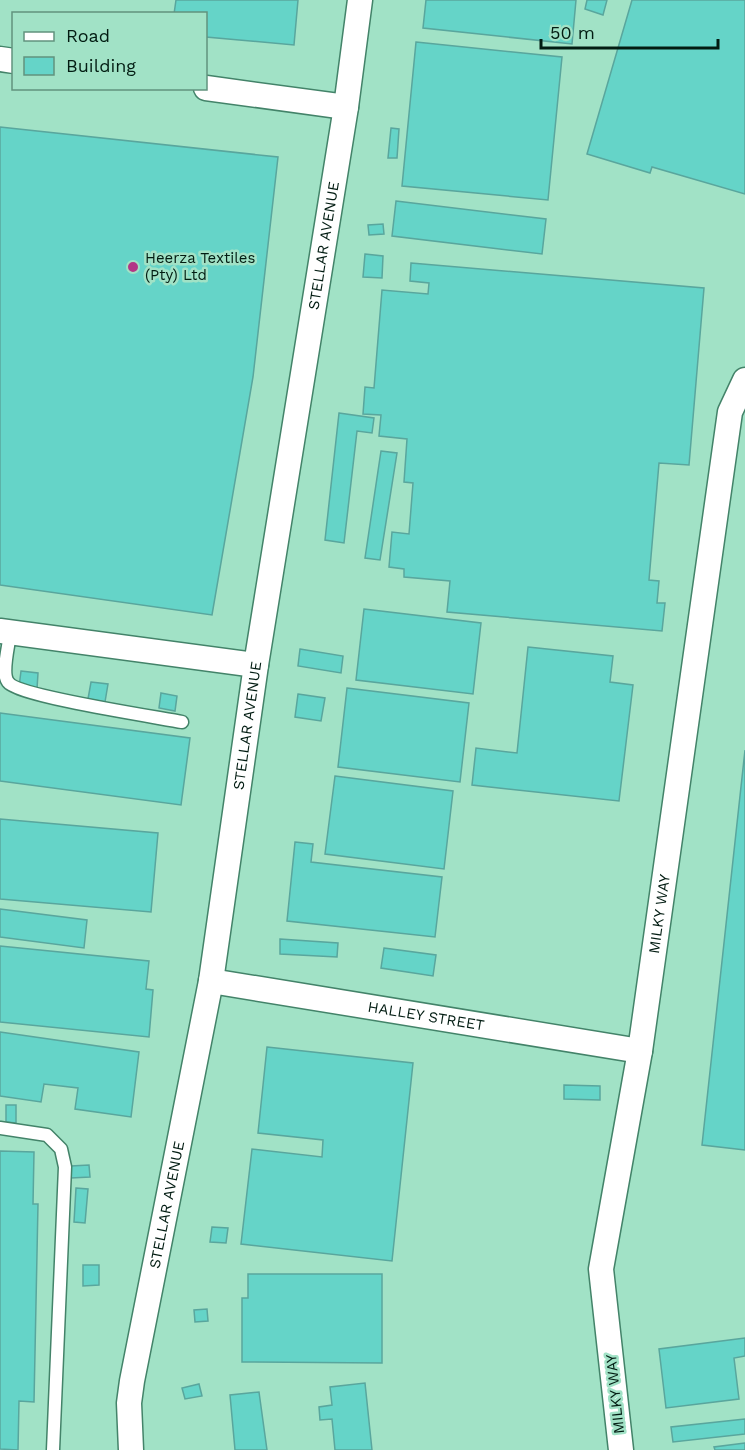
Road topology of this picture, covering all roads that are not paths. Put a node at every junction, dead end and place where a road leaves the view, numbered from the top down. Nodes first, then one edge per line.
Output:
1 (360, 0) edge
2 (207, 88) edge
3 (346, 108) junction
4 (745, 380) edge
5 (5, 632) edge
6 (256, 665) junction
7 (182, 722) dead end
8 (211, 981) junction
9 (640, 1051) junction
10 (0, 1128) edge
11 (53, 1450) edge
12 (131, 1450) edge
13 (621, 1450) edge

1 - 3 street, STELLAR AVENUE
2 - 3 street
3 - 6 street, STELLAR AVENUE
4 - 9 street, MILKY WAY
5 - 6 street
5 - 7 lane
6 - 8 street, STELLAR AVENUE
8 - 9 street, HALLEY STREET
8 - 12 street, STELLAR AVENUE
9 - 13 street, MILKY WAY
10 - 11 lane

